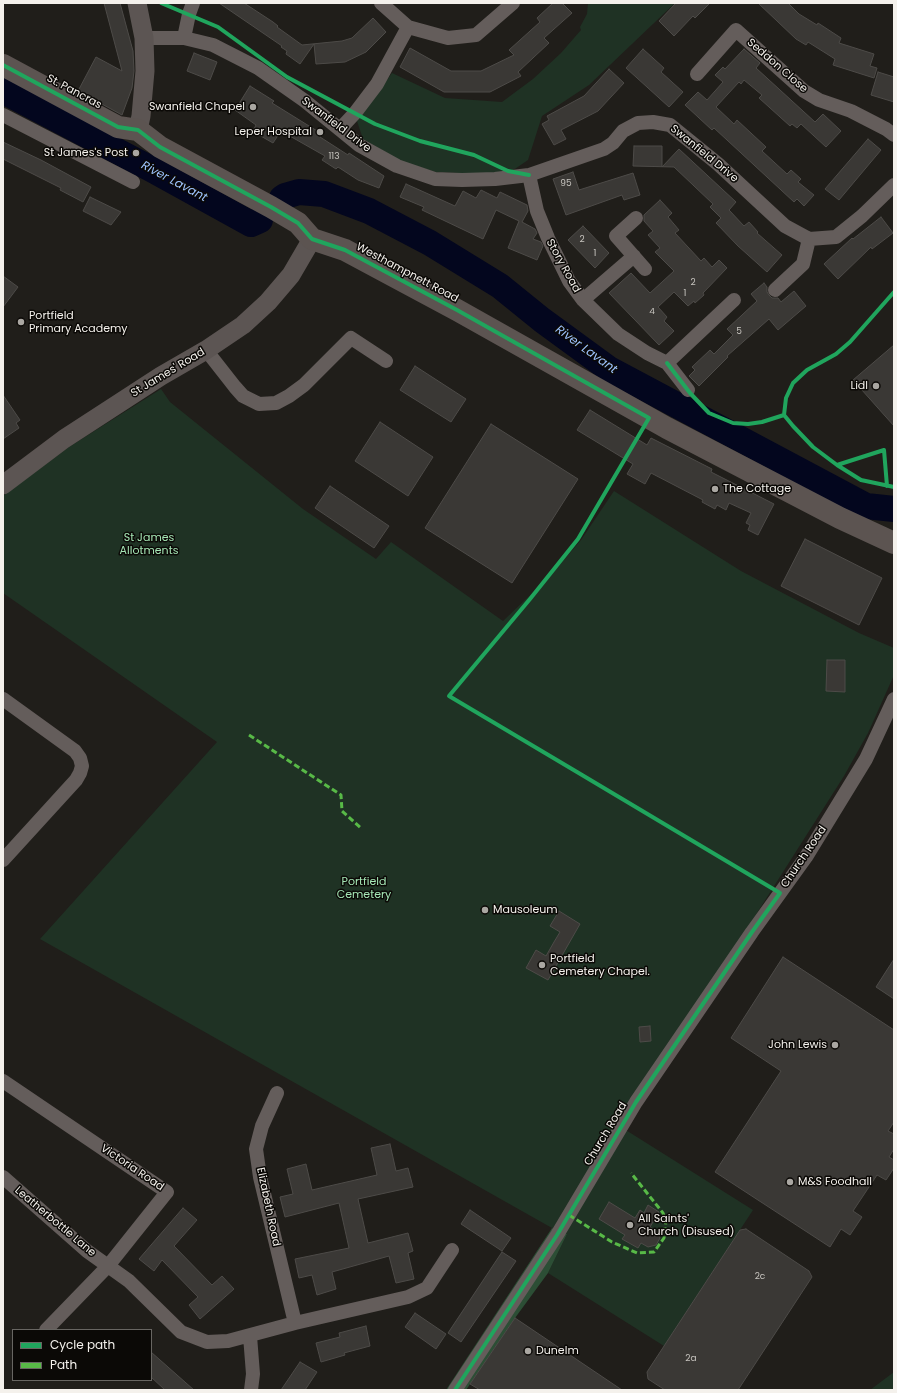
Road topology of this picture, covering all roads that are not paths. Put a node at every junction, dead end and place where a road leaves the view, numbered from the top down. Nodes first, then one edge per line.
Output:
1 (137, 3) edge
2 (193, 3) edge
3 (381, 3) edge
4 (513, 3) edge
5 (408, 27) junction
6 (144, 38) junction
7 (184, 38) junction
8 (3, 65) edge
9 (697, 74) dead end
10 (3, 114) edge
11 (340, 129) junction
12 (138, 130) junction
13 (894, 135) edge
14 (529, 175) junction
15 (133, 182) dead end
16 (894, 185) edge
17 (636, 218) dead end
18 (312, 239) junction
19 (809, 239) junction
20 (634, 256) junction
21 (645, 269) dead end
22 (775, 290) dead end
23 (583, 300) junction
24 (734, 300) dead end
25 (206, 350) junction
26 (386, 361) dead end
27 (667, 363) junction
28 (688, 390) dead end
29 (3, 485) edge
30 (893, 542) edge
31 (3, 699) edge
32 (894, 699) edge
33 (3, 860) edge
34 (3, 1081) edge
35 (277, 1093) dead end
36 (3, 1177) edge
37 (452, 1250) dead end
38 (108, 1266) junction
39 (295, 1323) junction
40 (47, 1329) edge
41 (250, 1336) junction
42 (251, 1390) edge
43 (455, 1390) edge

1 - 6 street
2 - 7 street
3 - 5 street
4 - 5 street
5 - 11 street
6 - 7 street, Swanfield Drive
6 - 12 street
7 - 11 street, Swanfield Drive
8 - 12 main road, St. Pancras
9 - 13 street, Seddon Close
10 - 15 street
11 - 14 street, Swanfield Drive
12 - 18 main road
14 - 19 street, Swanfield Drive
14 - 23 street, Story Road
16 - 19 street
17 - 20 street
18 - 25 street, St James' Road
18 - 30 main road, Westhampnett Road
19 - 22 street
20 - 21 street
20 - 23 street
23 - 27 street, Story Road
24 - 27 street
25 - 26 street
25 - 29 street, St James' Road
27 - 28 street
31 - 33 street
32 - 43 street, Church Road
34 - 38 street, Victoria Road
35 - 39 street, Elizabeth Road
36 - 38 street, Leatherbottle Lane
37 - 39 street
38 - 40 street, Victoria Road
38 - 41 street
39 - 41 street
41 - 42 street

